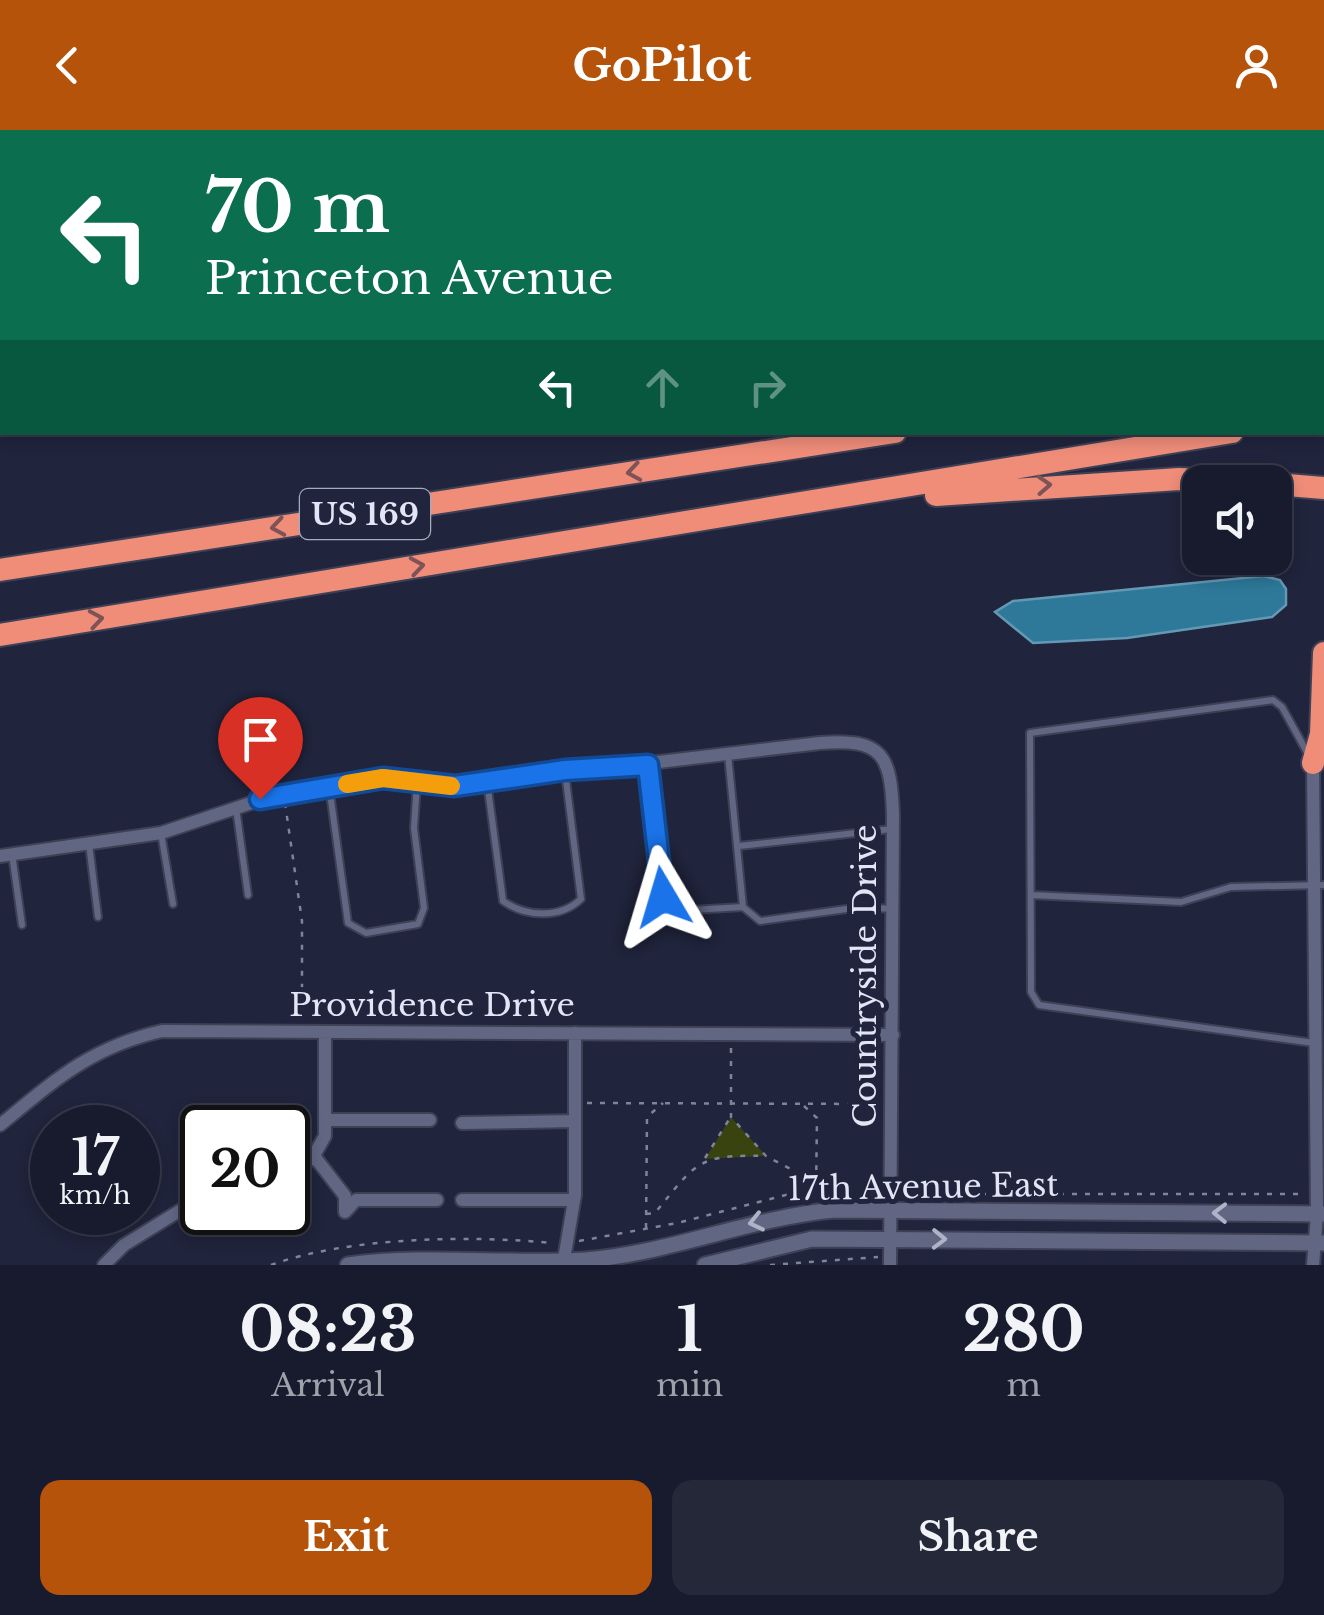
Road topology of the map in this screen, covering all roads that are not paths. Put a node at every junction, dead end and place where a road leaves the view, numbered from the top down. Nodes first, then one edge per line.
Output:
1 (805, 435) edge
2 (874, 435) edge
3 (1214, 435) edge
4 (730, 456) junction
5 (1182, 479) edge
6 (1292, 485) edge
7 (1324, 488) edge
8 (703, 519) junction
9 (0, 570) edge
10 (0, 635) edge
11 (1324, 653) edge
12 (1323, 689) edge
13 (728, 754) junction
14 (1319, 757) edge
15 (648, 765) junction
16 (565, 770) junction
17 (417, 782) junction
18 (487, 782) junction
19 (329, 786) junction
20 (236, 806) junction
21 (893, 829) junction
22 (161, 833) junction
23 (89, 844) junction
24 (739, 846) junction
25 (6, 855) edge
26 (1319, 885) edge
27 (1030, 895) junction
28 (248, 896) dead end
29 (172, 904) dead end
30 (743, 907) junction
31 (893, 910) junction
32 (98, 917) dead end
33 (22, 925) dead end
34 (1319, 931) edge
35 (325, 1032) junction
36 (574, 1033) junction
37 (892, 1035) junction
38 (1319, 1043) edge
39 (325, 1120) junction
40 (430, 1120) dead end
41 (575, 1121) junction
42 (462, 1122) dead end
43 (0, 1125) edge
44 (314, 1156) junction
45 (310, 1158) edge
46 (437, 1200) dead end
47 (462, 1200) dead end
48 (573, 1200) junction
49 (180, 1210) edge
50 (892, 1210) junction
51 (1321, 1214) edge
52 (892, 1238) junction
53 (1320, 1242) edge
54 (891, 1261) edge
55 (563, 1263) edge
56 (104, 1265) edge
57 (348, 1265) edge
58 (705, 1265) edge
59 (1313, 1265) edge

1 - 4 highway
2 - 4 highway, US 169
3 - 8 highway, US 169
4 -> 9 highway, US 169
8 -> 5 highway
6 - 7 highway
10 -> 8 highway, US 169
11 - 12 highway
12 - 14 highway
13 - 15 street
13 - 21 street, Countryside Drive
13 - 24 lane
14 - 26 street
14 - 27 lane
15 - 16 street
15 - 30 lane
16 - 18 street
16 - 18 lane
17 - 18 street
17 - 19 street
17 - 19 lane
19 - 20 street
20 - 22 street
20 - 28 lane
21 - 24 lane
21 - 31 street, Countryside Drive
22 - 23 street
22 - 29 lane
23 - 25 street
23 - 32 lane
24 - 30 lane
25 - 33 lane
26 - 27 lane
26 - 34 street
27 - 38 lane
30 - 31 lane
31 - 37 street, Countryside Drive
34 - 38 street
35 - 36 street, Providence Drive
35 - 39 street
35 - 43 street, Providence Drive
36 - 37 street, Providence Drive
36 - 41 street
37 - 50 street, Countryside Drive
38 - 51 street
39 - 40 street
39 - 44 street
41 - 42 street
41 - 48 street
44 - 45 street
44 - 46 street
47 - 48 street
48 - 55 street
49 - 56 street
51 -> 50 street, 17th Avenue East
50 - 52 street, Countryside Drive
50 -> 55 street, 17th Avenue East
51 - 53 street
52 -> 53 street, 17th Avenue East
52 - 54 street, Countryside Drive
52 - 58 street, 17th Avenue East
53 - 59 street
55 - 57 street, 17th Avenue East

